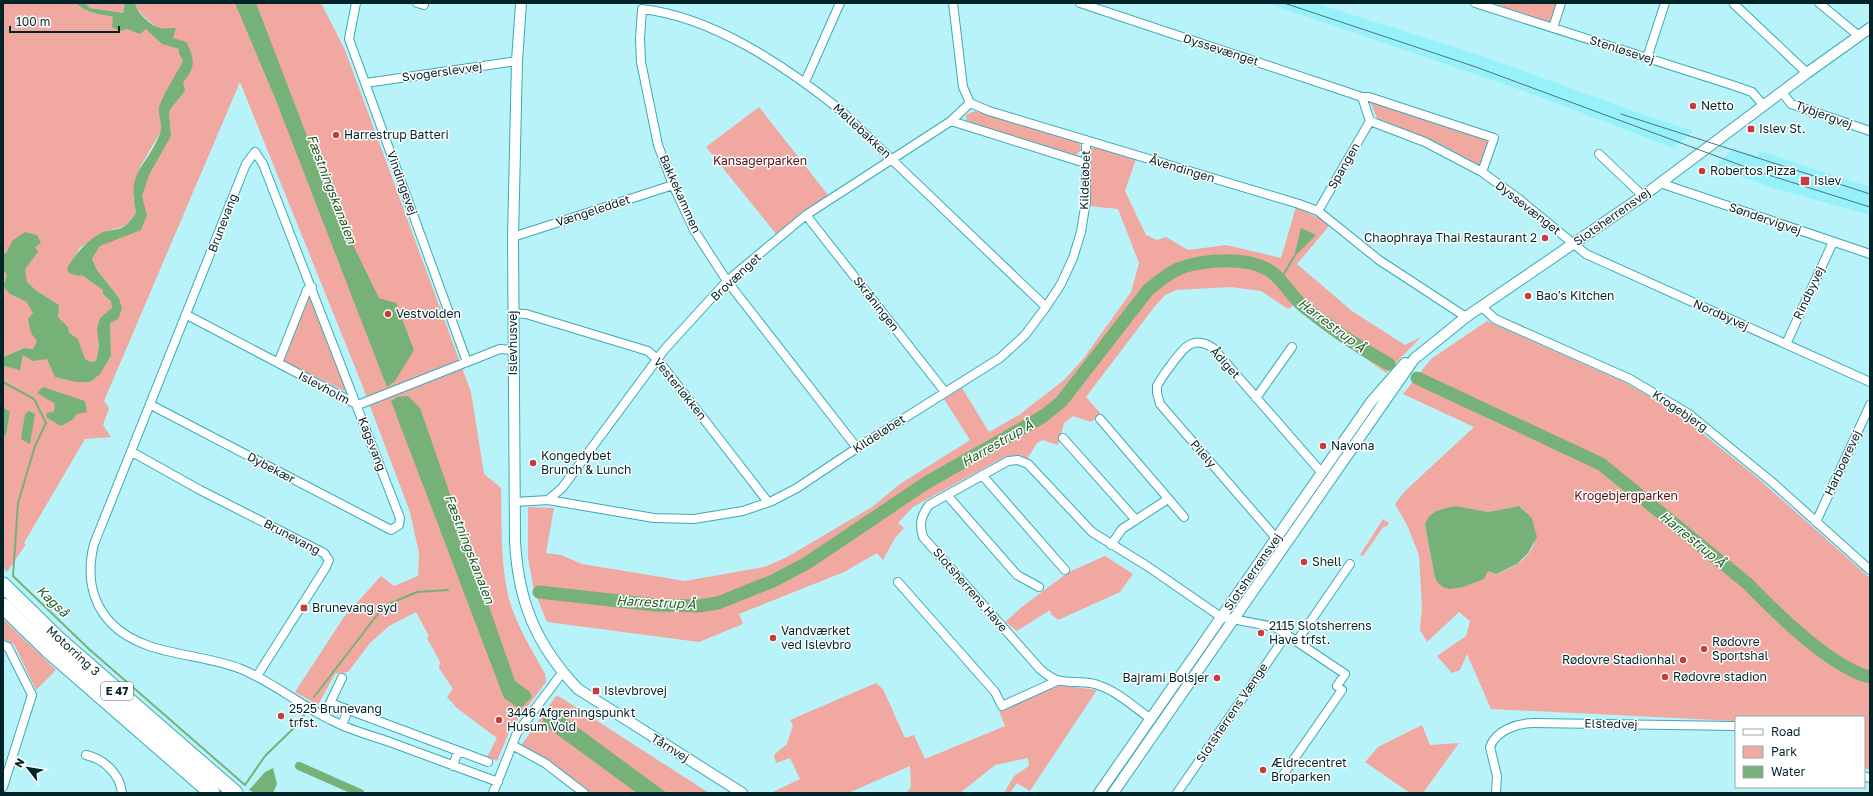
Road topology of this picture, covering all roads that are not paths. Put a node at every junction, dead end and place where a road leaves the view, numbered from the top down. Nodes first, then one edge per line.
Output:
1 (356, 3) edge
2 (520, 3) edge
3 (840, 3) edge
4 (952, 3) edge
5 (1080, 3) edge
6 (1475, 3) edge
7 (1560, 3) edge
8 (1665, 3) edge
9 (1819, 3) edge
10 (1734, 4) dead end
11 (640, 6) edge
12 (1493, 6) edge
13 (1553, 28) junction
14 (1870, 28) edge
15 (1859, 36) junction
16 (1646, 58) junction
17 (517, 60) junction
18 (1807, 73) junction
19 (805, 82) junction
20 (366, 83) junction
21 (1782, 92) junction
22 (1362, 97) junction
23 (970, 103) junction
24 (1764, 106) junction
25 (951, 121) junction
26 (1370, 121) junction
27 (1870, 131) edge
28 (1086, 140) junction
29 (255, 152) joint
30 (1599, 154) dead end
31 (892, 159) junction
32 (1085, 163) junction
33 (1482, 172) junction
34 (1660, 183) junction
35 (673, 185) junction
36 (1643, 196) junction
37 (1318, 211) junction
38 (806, 215) junction
39 (513, 236) junction
40 (1833, 242) junction
41 (1574, 244) junction
42 (1870, 254) edge
43 (727, 281) junction
44 (312, 287) junction
45 (1046, 307) junction
46 (1482, 307) junction
47 (512, 313) junction
48 (187, 315) junction
49 (1466, 317) junction
50 (1786, 344) junction
51 (1292, 347) dead end
52 (513, 350) junction
53 (1414, 359) junction
54 (658, 360) junction
55 (467, 362) junction
56 (278, 363) junction
57 (1172, 364) joint
58 (1870, 382) edge
59 (945, 392) junction
60 (1256, 398) junction
61 (151, 405) junction
62 (358, 405) junction
63 (1870, 405) edge
64 (1100, 419) dead end
65 (1062, 438) dead end
66 (857, 448) junction
67 (132, 452) junction
68 (1321, 472) junction
69 (982, 475) junction
70 (947, 495) junction
71 (1168, 499) junction
72 (548, 500) junction
73 (515, 502) junction
74 (768, 502) junction
75 (1184, 517) dead end
76 (1136, 520) junction
77 (1816, 522) junction
78 (391, 530) joint
79 (1276, 538) junction
80 (1111, 545) junction
81 (1350, 564) dead end
82 (1065, 570) dead end
83 (1870, 570) edge
84 (898, 582) dead end
85 (3, 585) edge
86 (1039, 587) dead end
87 (3, 606) edge
88 (1221, 617) junction
89 (1234, 620) junction
90 (1287, 634) junction
91 (1297, 641) junction
92 (3, 645) edge
93 (562, 673) junction
94 (257, 676) junction
95 (342, 678) dead end
96 (1057, 681) junction
97 (348, 710) junction
98 (1151, 719) junction
99 (342, 725) junction
100 (1735, 726) edge
101 (512, 745) junction
102 (458, 751) junction
103 (86, 755) dead end
104 (488, 762) dead end
105 (453, 766) junction
106 (1283, 775) dead end
107 (498, 782) junction
108 (3, 787) edge
109 (122, 793) edge
110 (212, 793) edge
111 (235, 793) edge
112 (493, 793) edge
113 (584, 793) edge
114 (742, 793) edge
115 (1099, 793) edge
116 (1113, 793) edge
117 (1177, 793) edge
118 (1496, 793) edge

1 - 20 street, Vindingevej
2 - 17 street, Islevhusvej
3 - 19 street
4 - 23 street
5 - 22 street, Dyssevænget
6 - 12 street, Stenløsevej
7 - 13 street
8 - 16 street
9 - 15 street
10 - 18 street
11 - 19 street, Møllebakken
11 - 35 street, Bakkekammen
12 - 13 street, Stenløsevej
13 - 16 street, Stenløsevej
14 - 15 street, Slotsherrensvej
15 - 18 street, Slotsherrensvej
16 - 24 street, Stenløsevej
17 - 20 street, Svogerslevvej
17 - 39 street, Islevhusvej
18 - 21 street, Slotsherrensvej
19 - 31 street, Møllebakken
20 - 55 street, Vindingevej
21 - 24 street, Slotsherrensvej
21 - 27 street, Tybjergvej
22 - 26 street
22 - 33 street, Dyssevænget
23 - 25 street, Brovænget
23 - 28 street, Åvendingen
24 - 34 street, Slotsherrensvej
25 - 31 street, Brovænget
25 - 32 street
26 - 33 street, Dyssevænget
26 - 37 street, Spangen
28 - 32 street, Kildeløbet
28 - 37 street, Åvendingen
29 - 44 street, Kagsvang
29 - 48 street, Brunevang
30 - 36 street
31 - 38 street, Brovænget
31 - 45 street, Møllebakken
32 - 45 street, Kildeløbet
33 - 41 street, Dyssevænget
34 - 36 street, Slotsherrensvej
34 - 40 street, Søndervigvej
35 - 39 street, Vængeleddet
35 - 43 street, Bakkekammen
36 - 41 street, Slotsherrensvej
37 - 49 street, Åvendingen
38 - 43 street, Brovænget
38 - 59 street, Skråningen
39 - 47 street, Islevhusvej
40 - 42 street, Søndervigvej
40 - 50 street, Rindbyvej
41 - 46 street, Slotsherrensvej
41 - 50 street, Nordbyvej
43 - 54 street, Brovænget
43 - 66 street, Bakkekammen
44 - 56 street
44 - 62 street, Kagsvang
45 - 59 street, Kildeløbet
46 - 49 street, Slotsherrensvej
46 - 77 street, Krogebjerg
47 - 52 street, Islevhusvej
47 - 54 street, Vesterløkken
48 - 56 street, Islevholm
48 - 61 street, Brunevang
49 - 53 street, Slotsherrensvej
50 - 58 street, Nordbyvej
51 - 60 street
52 - 55 street, Islevholm
52 - 73 street, Islevhusvej
53 - 68 street, Slotsherrensvej
53 - 89 street, Slotsherrensvej
54 - 72 street, Brovænget
54 - 74 street, Vesterløkken
55 - 62 street, Islevholm
56 - 62 street, Islevholm
57 - 60 street, Ådiget
57 - 79 street, Pilely
59 - 66 street, Kildeløbet
60 - 68 street, Ådiget
61 - 67 street, Brunevang
61 - 78 street, Dybekær
62 - 78 street, Kagsvang
63 - 77 street, Harboørevej
64 - 71 street
65 - 76 street
66 - 74 street, Kildeløbet
67 - 94 street, Brunevang
67 - 94 street, Brunevang
68 - 79 street, Slotsherrensvej
69 - 70 street, Slotsherrens Have
69 - 80 street, Slotsherrens Have
69 - 82 street
70 - 86 street
70 - 96 street, Slotsherrens Have
71 - 75 street
71 - 76 street
72 - 73 street, Kildeløbet
72 - 74 street, Kildeløbet
73 - 93 street, Islevhusvej
76 - 80 street
77 - 83 street, Krogebjerg
79 - 88 street, Slotsherrensvej
80 - 88 street, Slotsherrens Have
81 - 91 street
84 - 96 street
85 - 111 highway, Motorring 3 / E 47
87 - 110 highway, Motorring 3 / E 47
88 - 89 street
88 - 98 street, Slotsherrensvej
89 - 90 street
89 - 116 street, Slotsherrensvej
90 - 91 street
90 - 117 street, Slotsherrens Vænge
91 - 106 street
92 - 108 street
93 - 101 street
93 - 114 street, Tårnvej
94 - 99 street, Brunevang
95 - 97 street
96 - 98 street
97 - 99 street
97 - 102 street
98 - 115 street, Slotsherrensvej
99 - 105 street, Brunevang
100 - 118 street, Elstedvej
101 - 107 street
101 - 113 street
102 - 104 street
102 - 105 street
103 - 109 street
105 - 107 street, Brunevang
107 - 112 street

